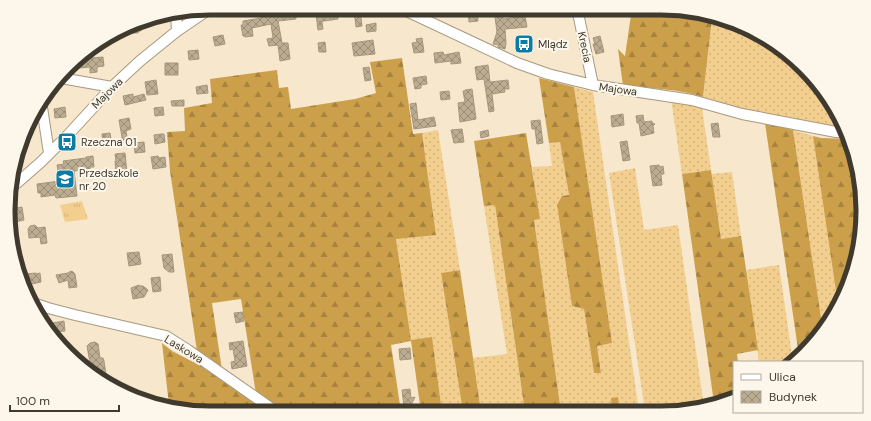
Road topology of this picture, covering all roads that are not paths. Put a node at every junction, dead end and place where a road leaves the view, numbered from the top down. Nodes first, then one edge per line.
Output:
1 (201, 15) edge
2 (415, 15) edge
3 (578, 15) edge
4 (176, 18) edge
5 (177, 31) junction
6 (66, 79) edge
7 (593, 85) junction
8 (112, 87) junction
9 (42, 111) edge
10 (840, 133) edge
11 (49, 153) junction
12 (17, 183) edge
13 (39, 305) edge
14 (268, 406) edge

1 - 5 street, Majowa
2 - 7 street, Majowa
3 - 7 street, Krecia
4 - 5 street
5 - 8 street, Majowa
6 - 8 street
7 - 10 street, Majowa
8 - 11 street, Majowa
9 - 11 street
11 - 12 street, Majowa
13 - 14 street, Laskowa

